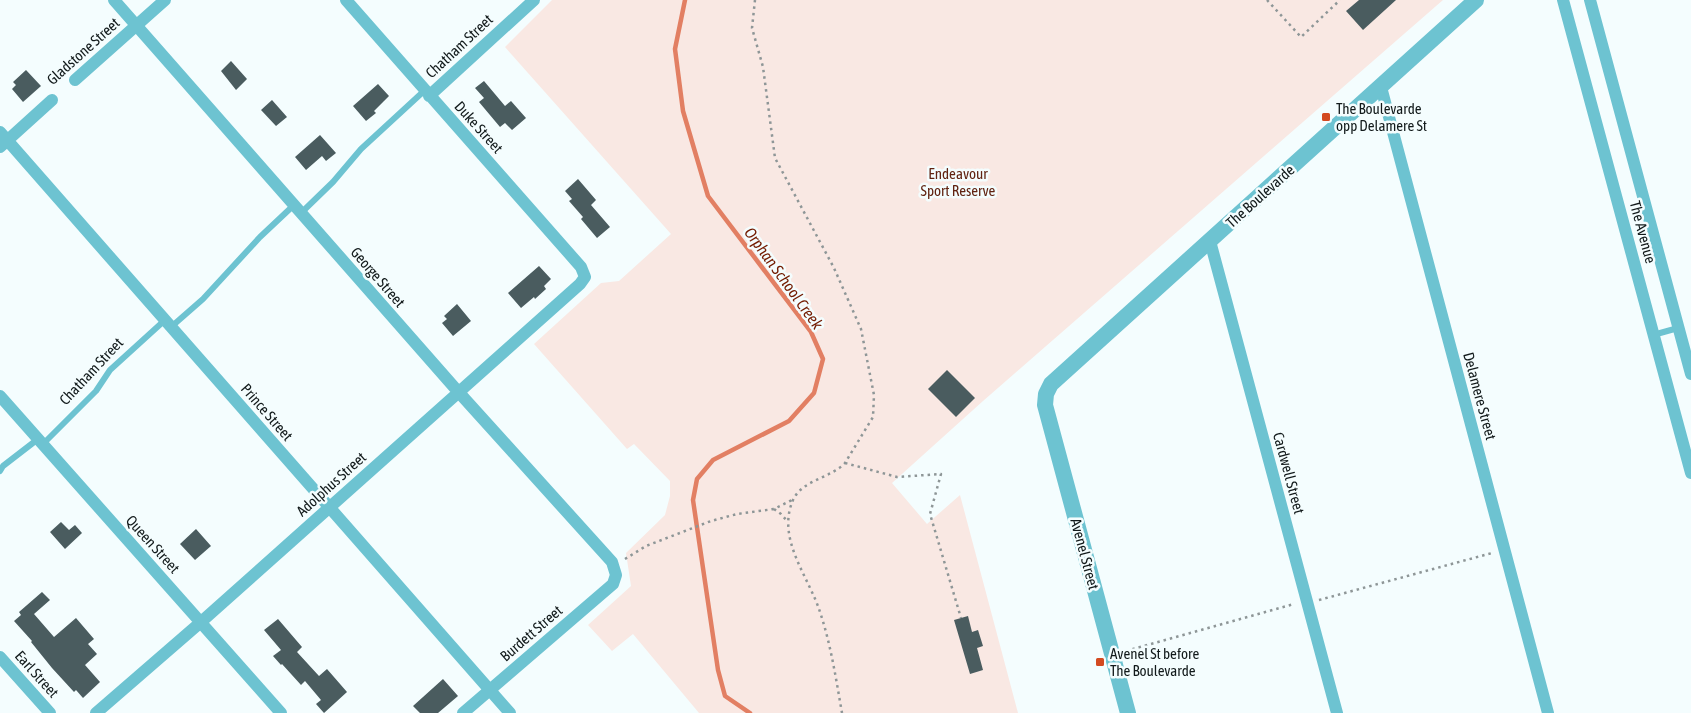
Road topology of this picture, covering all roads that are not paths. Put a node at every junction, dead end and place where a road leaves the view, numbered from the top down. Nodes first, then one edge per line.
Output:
1 (114, 0) edge
2 (165, 0) edge
3 (346, 0) edge
4 (534, 0) edge
5 (1476, 0) edge
6 (1563, 0) edge
7 (1590, 0) edge
8 (136, 25) junction
9 (75, 80) dead end
10 (1381, 87) junction
11 (427, 93) junction
12 (52, 100) dead end
13 (2, 139) edge
14 (298, 209) junction
15 (1210, 241) junction
16 (585, 277) joint
17 (168, 324) junction
18 (1678, 328) junction
19 (1654, 335) junction
20 (1691, 374) edge
21 (458, 392) junction
22 (1046, 394) joint
23 (0, 396) edge
24 (40, 442) junction
25 (0, 471) edge
26 (1691, 473) edge
27 (329, 507) junction
28 (615, 570) joint
29 (201, 622) junction
30 (0, 656) edge
31 (489, 690) junction
32 (50, 713) edge
33 (96, 713) edge
34 (281, 713) edge
35 (463, 713) edge
36 (510, 713) edge
37 (1128, 713) edge
38 (1337, 713) edge
39 (1548, 713) edge

1 - 8 street, George Street
2 - 8 street, Gladstone Street
3 - 11 street, Duke Street
4 - 11 street, Chatham Street
5 - 10 street, The Boulevarde
6 - 19 street, The Avenue
7 - 18 street, The Avenue
8 - 9 street, Gladstone Street
8 - 14 street, George Street
10 - 15 street, The Boulevarde
10 - 39 street, Delamere Street
11 - 14 lane, Chatham Street
11 - 16 street, Duke Street
12 - 13 street, Gladstone Street
13 - 17 street, Prince Street
14 - 17 lane, Chatham Street
14 - 21 street, George Street
15 - 22 street, The Boulevarde
15 - 38 street, Cardwell Street
16 - 21 street, Adolphus Street
17 - 24 lane, Chatham Street
17 - 27 street, Prince Street
18 - 19 lane
18 - 20 street, The Avenue
19 - 26 street, The Avenue
21 - 27 street, Adolphus Street
21 - 28 street, George Street
22 - 37 street, Avenel Street
23 - 24 street, Queen Street
24 - 25 lane, Chatham Street
24 - 29 street, Queen Street
27 - 29 street, Adolphus Street
27 - 31 street, Prince Street
28 - 31 street, Burdett Street
29 - 33 street, Adolphus Street
29 - 34 street, Queen Street
30 - 32 street, Earl Street
31 - 35 street, Burdett Street
31 - 36 street, Prince Street

